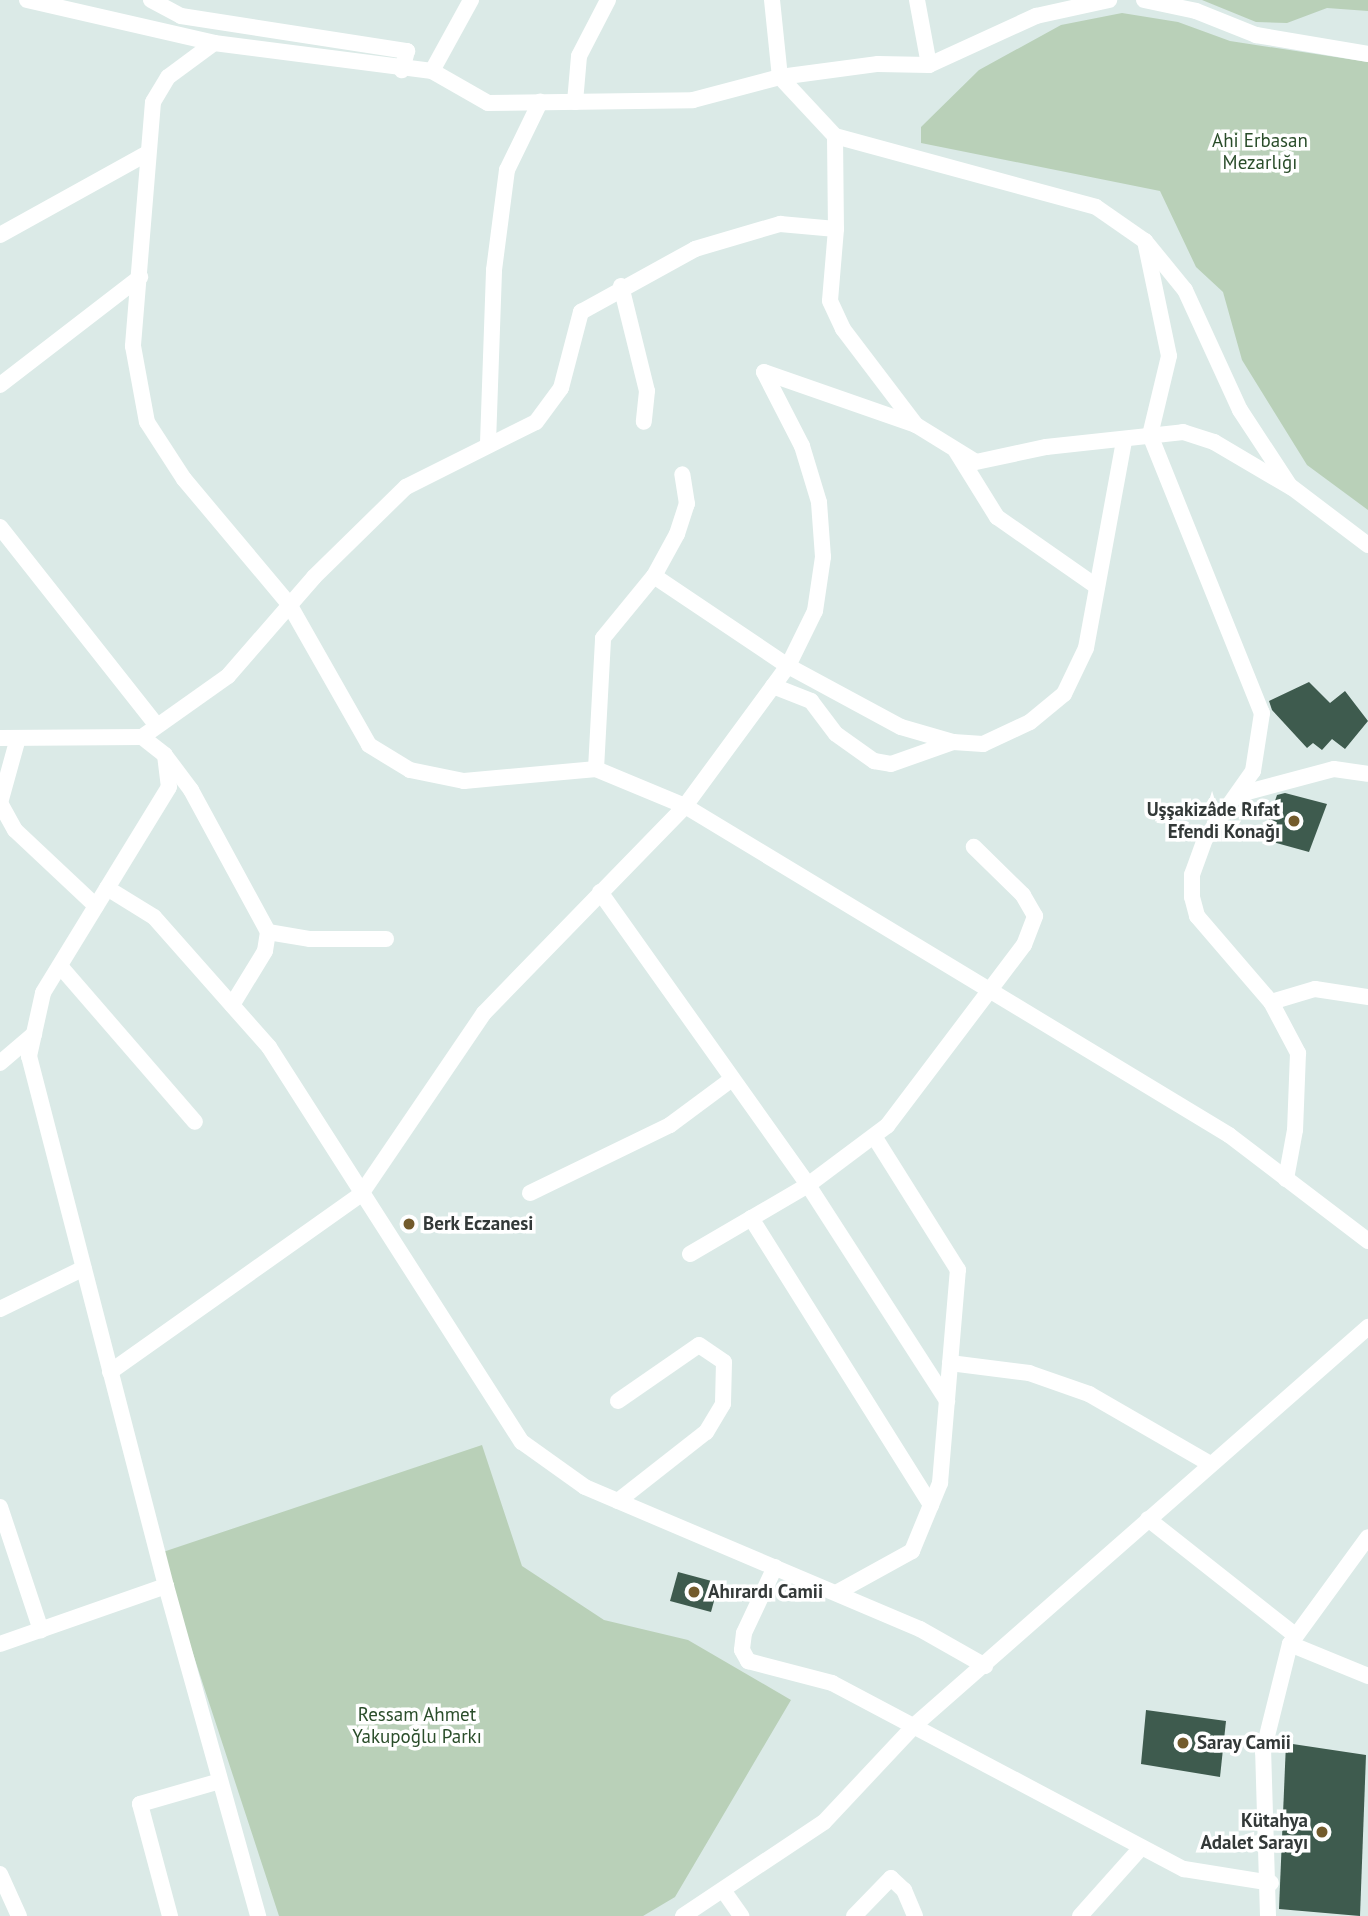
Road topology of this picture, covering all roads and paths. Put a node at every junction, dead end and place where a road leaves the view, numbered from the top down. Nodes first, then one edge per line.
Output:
1 (27, 0) edge
2 (151, 0) edge
3 (471, 0) edge
4 (608, 0) edge
5 (772, 0) edge
6 (917, 0) edge
7 (1109, 0) edge
8 (1144, 0) edge
9 (214, 43) junction
10 (1368, 54) edge
11 (929, 65) junction
12 (402, 70) junction
13 (432, 71) junction
14 (780, 77) junction
15 (540, 102) junction
16 (575, 102) junction
17 (835, 136) junction
18 (148, 153) junction
19 (836, 229) junction
20 (0, 234) edge
21 (1144, 241) junction
22 (140, 276) junction
23 (621, 286) junction
24 (0, 385) edge
25 (643, 422) dead end
26 (916, 425) junction
27 (1150, 435) junction
28 (1125, 441) junction
29 (488, 443) junction
30 (955, 449) junction
31 (682, 474) dead end
32 (1292, 488) junction
33 (0, 527) edge
34 (1368, 545) edge
35 (654, 576) junction
36 (1096, 586) junction
37 (289, 604) junction
38 (788, 666) junction
39 (773, 686) junction
40 (157, 726) junction
41 (142, 737) junction
42 (0, 738) edge
43 (18, 738) junction
44 (953, 742) junction
45 (164, 755) junction
46 (596, 769) junction
47 (1368, 774) edge
48 (1240, 794) junction
49 (685, 806) junction
50 (974, 847) dead end
51 (107, 888) junction
52 (600, 892) junction
53 (96, 906) junction
54 (268, 932) junction
55 (386, 939) dead end
56 (60, 966) junction
57 (987, 990) junction
58 (1368, 997) edge
59 (1271, 1002) junction
60 (232, 1005) junction
61 (34, 1034) junction
62 (0, 1063) edge
63 (732, 1079) junction
64 (195, 1122) dead end
65 (874, 1136) junction
66 (1286, 1179) junction
67 (808, 1185) junction
68 (530, 1193) dead end
69 (361, 1194) junction
70 (751, 1218) junction
71 (1368, 1241) edge
72 (690, 1254) dead end
73 (84, 1268) junction
74 (0, 1309) edge
75 (1368, 1327) edge
76 (950, 1363) junction
77 (110, 1372) junction
78 (618, 1401) dead end
79 (947, 1401) junction
80 (1210, 1464) junction
81 (618, 1501) junction
82 (931, 1504) junction
83 (0, 1507) edge
84 (1147, 1519) junction
85 (1368, 1537) edge
86 (775, 1567) junction
87 (166, 1586) junction
88 (836, 1593) junction
89 (41, 1630) junction
90 (1293, 1639) junction
91 (0, 1644) edge
92 (985, 1666) junction
93 (1368, 1676) edge
94 (916, 1724) junction
95 (220, 1781) junction
96 (1140, 1849) junction
97 (0, 1874) edge
98 (1271, 1883) junction
99 (723, 1890) junction
100 (19, 1916) edge
101 (170, 1916) edge
102 (258, 1916) edge
103 (683, 1916) edge
104 (741, 1916) edge
105 (853, 1916) edge
106 (915, 1916) edge
107 (1080, 1916) edge
108 (1268, 1916) edge

1 - 9 street
2 - 12 street
3 - 13 street
4 - 16 street
5 - 14 street
6 - 11 street
7 - 11 street
8 - 10 street
9 - 12 street
9 - 18 street
11 - 14 street
12 - 13 street
13 - 15 street
14 - 16 street
14 - 17 street
15 - 16 street
15 - 29 street
17 - 19 street
17 - 21 street
18 - 20 street
18 - 22 street
19 - 23 street
19 - 26 street
21 - 27 street
21 - 32 street
22 - 24 street
22 - 37 street
23 - 25 street
23 - 29 street
26 - 30 street
26 - 38 street
27 - 28 street
27 - 32 street
27 - 48 street
28 - 30 street
28 - 36 street
29 - 37 street
30 - 36 street
31 - 35 street
32 - 34 street
33 - 40 street
35 - 38 street
35 - 46 street
36 - 44 street
37 - 40 street
37 - 46 street
38 - 39 street
38 - 44 street
39 - 44 street
39 - 49 street
40 - 41 street
41 - 43 street
41 - 45 street
42 - 43 street
43 - 53 street
45 - 51 street
45 - 54 street
46 - 49 street
47 - 48 street
48 - 59 street
49 - 52 street
49 - 57 street
50 - 57 street
51 - 53 street
51 - 60 street
52 - 63 street
52 - 69 street
53 - 56 street
54 - 55 street
54 - 60 street
56 - 61 street
56 - 64 street
57 - 65 street
57 - 66 street
58 - 59 street
59 - 66 street
60 - 69 street
61 - 62 street
61 - 73 street
63 - 67 street
63 - 68 street
65 - 67 street
65 - 76 street
66 - 71 street
67 - 70 street
67 - 79 street
69 - 77 street
69 - 81 street
70 - 72 street
70 - 82 street
73 - 74 street
73 - 77 street
75 - 80 street
76 - 79 street
76 - 80 street
77 - 87 street
78 - 81 street
79 - 82 street
80 - 84 street
81 - 86 street
82 - 88 street
83 - 89 street
84 - 90 street
84 - 92 street
85 - 90 street
86 - 88 street
86 - 94 street
87 - 89 street
87 - 95 street
88 - 92 street
89 - 91 street
90 - 93 street
90 - 98 street
92 - 94 street
94 - 96 street
94 - 99 street
95 - 101 street
95 - 102 street
96 - 98 street
96 - 107 street
97 - 100 street
98 - 108 street
99 - 103 street
99 - 104 street
105 - 106 street

